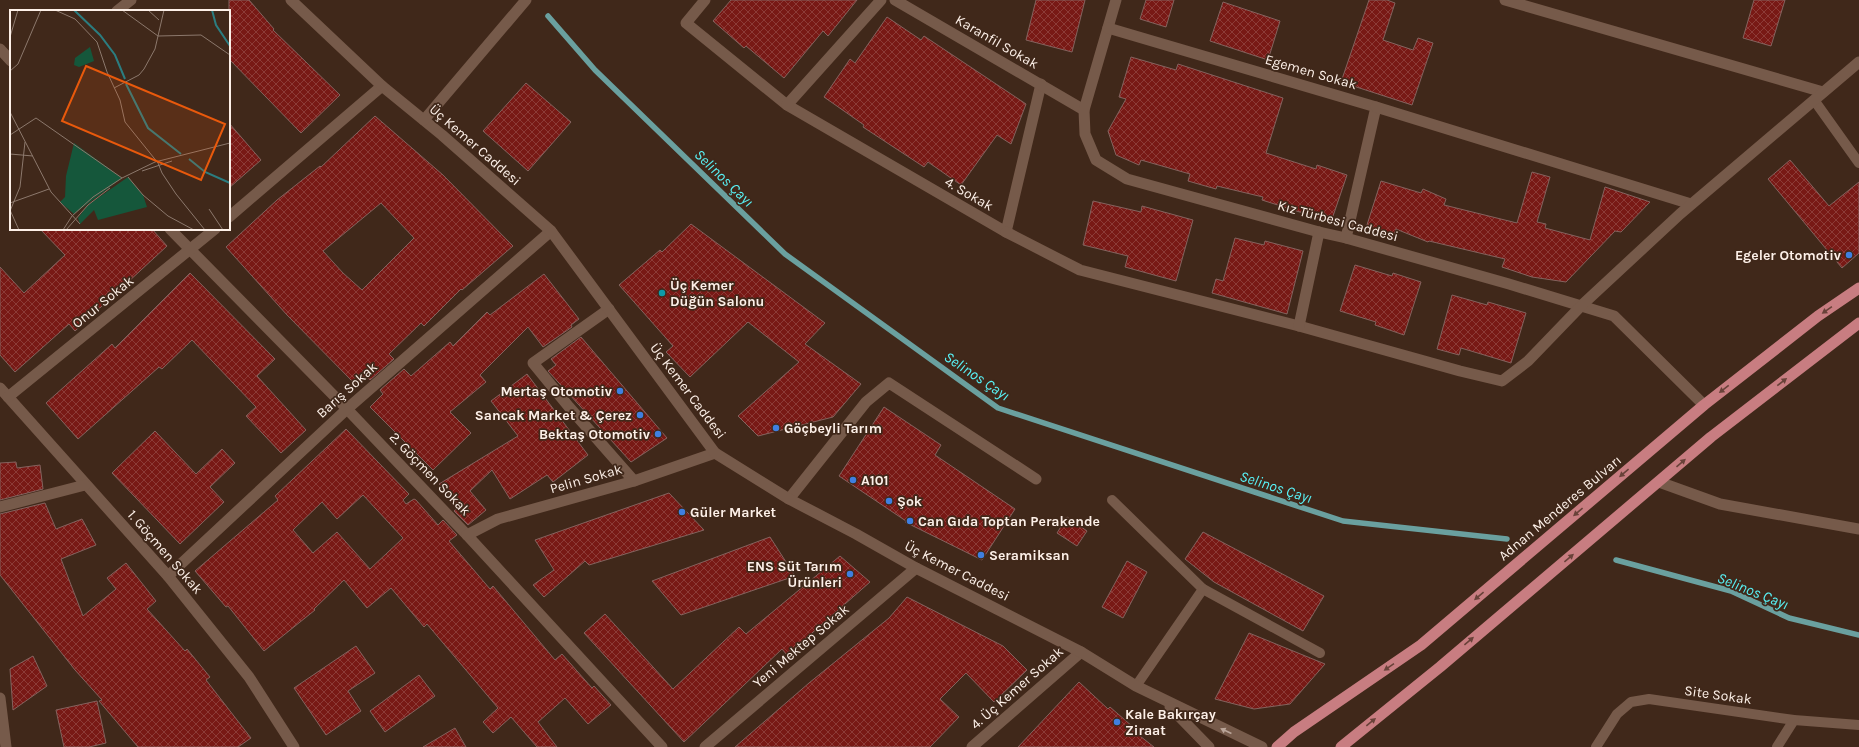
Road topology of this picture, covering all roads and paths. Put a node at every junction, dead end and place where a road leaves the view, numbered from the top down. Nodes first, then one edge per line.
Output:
1 (131, 0) edge
2 (291, 0) edge
3 (526, 0) edge
4 (705, 0) edge
5 (881, 0) edge
6 (895, 0) edge
7 (1116, 0) edge
8 (1505, 0) edge
9 (118, 10) edge
10 (1108, 28) junction
11 (0, 49) edge
12 (10, 60) edge
13 (1859, 62) edge
14 (1041, 84) junction
15 (382, 86) junction
16 (1823, 92) junction
17 (1814, 100) junction
18 (786, 105) junction
19 (1376, 107) junction
20 (1084, 110) junction
21 (424, 120) junction
22 (1859, 163) edge
23 (1691, 204) junction
24 (230, 216) edge
25 (171, 230) edge
26 (215, 230) edge
27 (551, 231) junction
28 (1006, 232) junction
29 (1319, 232) junction
30 (1346, 238) junction
31 (190, 251) junction
32 (1859, 288) edge
33 (1582, 305) junction
34 (609, 309) junction
35 (1859, 323) edge
36 (1299, 326) junction
37 (0, 388) edge
38 (8, 397) junction
39 (1704, 405) junction
40 (347, 409) junction
41 (715, 453) junction
42 (1036, 479) dead end
43 (634, 481) junction
44 (1659, 482) junction
45 (85, 485) junction
46 (789, 499) junction
47 (1112, 500) dead end
48 (0, 507) edge
49 (1859, 529) edge
50 (467, 535) junction
51 (916, 568) junction
52 (168, 576) junction
53 (1203, 589) junction
54 (1081, 652) junction
55 (1320, 653) dead end
56 (1136, 686) junction
57 (0, 698) edge
58 (1166, 702) junction
59 (1794, 720) junction
60 (1859, 725) edge
61 (6, 747) edge
62 (294, 747) edge
63 (662, 747) edge
64 (705, 747) edge
65 (972, 747) edge
66 (1209, 747) edge
67 (1262, 747) edge
68 (1277, 747) edge
69 (1341, 747) edge
70 (1596, 747) edge
71 (1777, 747) edge

1 - 9 street
2 - 15 street, Üç Kemer Caddesi
3 - 21 street
4 - 18 street, 4. Sokak
5 - 18 street
6 - 14 street, Karanfil Sokak
7 - 10 street, Kız Türbesi Caddesi
8 - 16 street
10 - 19 street, Egemen Sokak
10 - 20 street, Kız Türbesi Caddesi
11 - 12 street
13 - 16 street
14 - 20 street, Karanfil Sokak
14 - 28 street, 4. Sokak
15 - 21 street, Üç Kemer Caddesi
15 - 24 street
16 - 17 street
17 - 22 lane
17 - 23 street
18 - 28 street, 4. Sokak
19 - 23 street, Egemen Sokak
19 - 30 street
20 - 29 street, Kız Türbesi Caddesi
21 - 27 street, Üç Kemer Caddesi
23 - 33 street
25 - 31 street, 2. Göçmen Sokak
26 - 31 street, Onur Sokak
27 - 34 street, Üç Kemer Caddesi
27 - 40 street, Barış Sokak
28 - 36 street
29 - 30 street, Kız Türbesi Caddesi
29 - 36 street
30 - 33 street, Kız Türbesi Caddesi
31 - 38 street, Onur Sokak
31 - 40 street, 2. Göçmen Sokak
32 -> 39 main road, Adnan Menderes Bulvarı
33 - 36 street
33 - 39 street, Kız Türbesi Caddesi
34 - 41 street, Üç Kemer Caddesi
34 - 43 street
44 -> 35 main road
37 - 38 street, 1. Göçmen Sokak
38 - 45 street, 1. Göçmen Sokak
39 -> 68 main road, Adnan Menderes Bulvarı
40 - 50 street, 2. Göçmen Sokak
40 - 52 street, Barış Sokak
41 - 43 street, Pelin Sokak
41 - 46 street, Üç Kemer Caddesi
42 - 46 street
43 - 50 street, Pelin Sokak
44 - 49 street
69 -> 44 main road
45 - 48 street
45 - 52 street, 1. Göçmen Sokak
46 - 51 street, Üç Kemer Caddesi
47 - 53 lane
50 - 63 street, 2. Göçmen Sokak
51 - 54 street, Üç Kemer Caddesi
51 - 64 street, Yeni Mektep Sokak
52 - 62 street, 1. Göçmen Sokak
53 - 55 lane
53 - 56 lane
54 - 56 street, Üç Kemer Caddesi
54 - 65 street, 4. Üç Kemer Sokak
56 - 58 street, Üç Kemer Caddesi
57 - 61 street
58 - 66 street
67 -> 58 street, Üç Kemer Caddesi
59 - 60 lane, Site Sokak
59 - 70 lane, Site Sokak
59 - 71 lane

